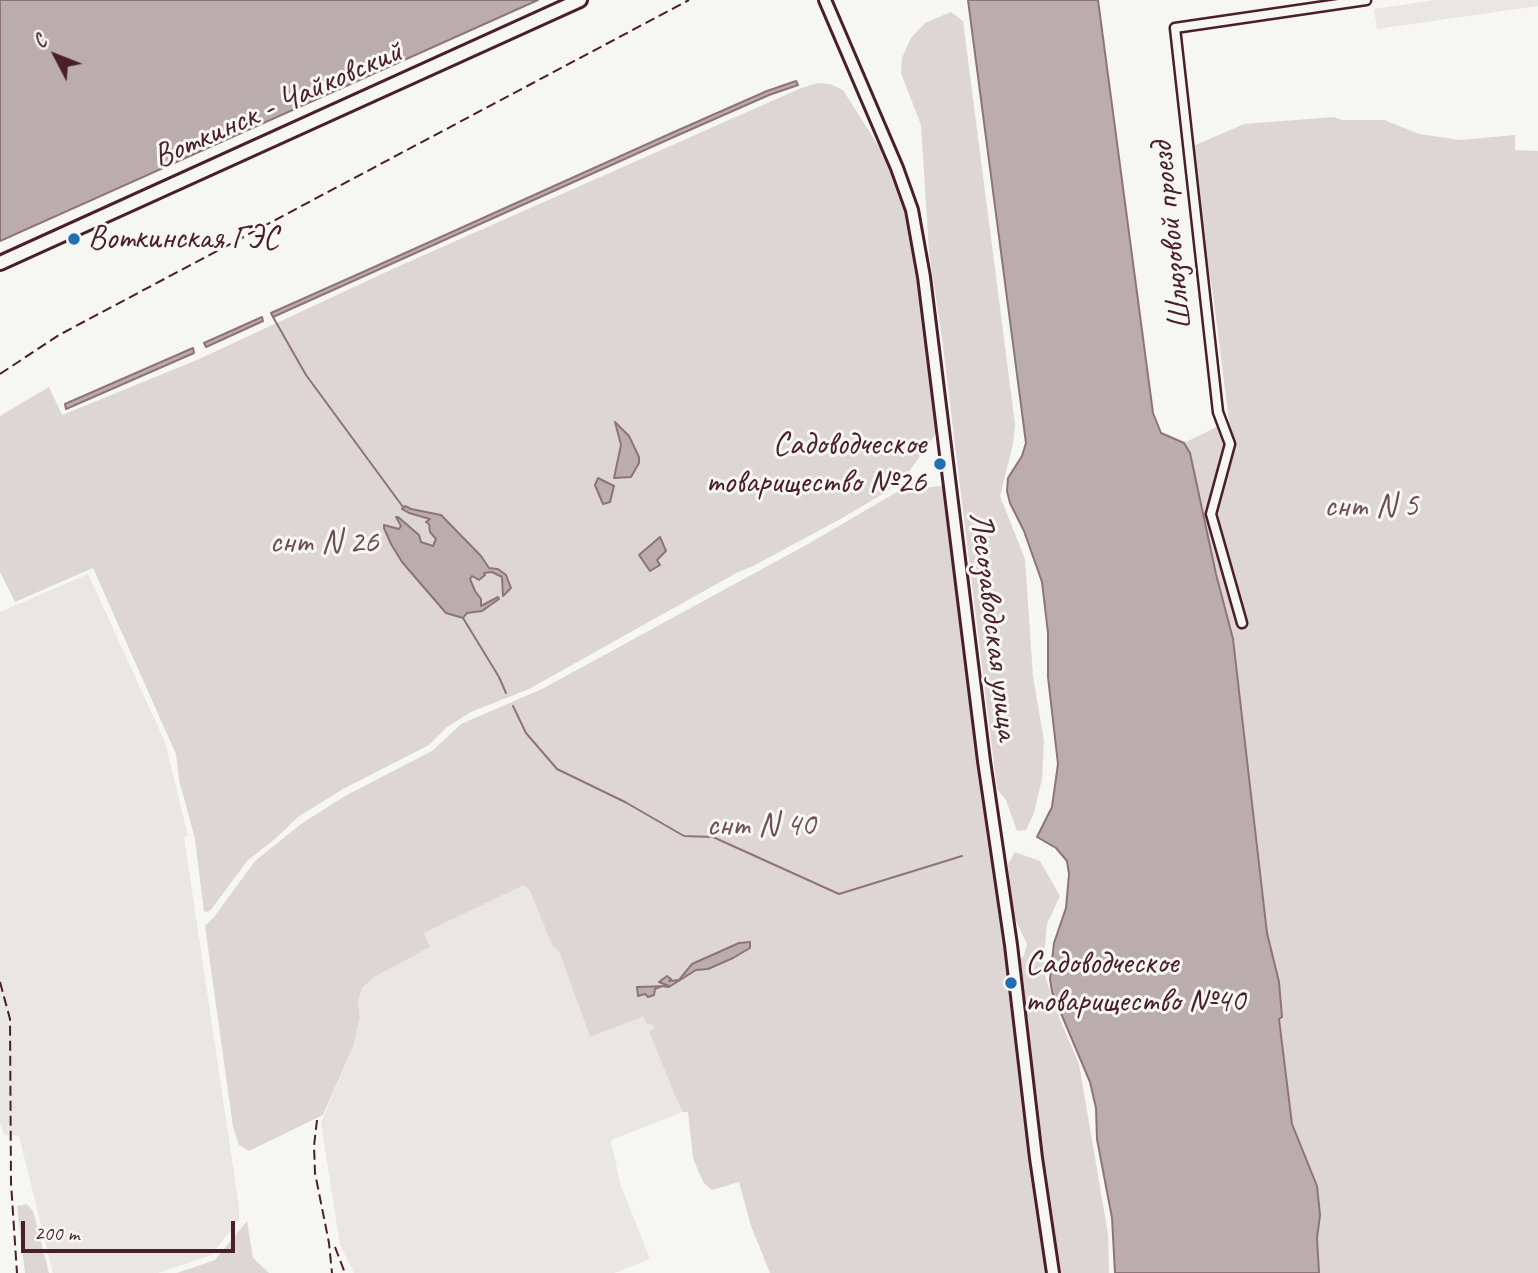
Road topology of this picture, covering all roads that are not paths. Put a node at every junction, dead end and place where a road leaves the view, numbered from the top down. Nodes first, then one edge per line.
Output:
1 (580, 0) edge
2 (825, 0) edge
3 (1366, 0) edge
4 (0, 262) edge
5 (1242, 623) dead end
6 (1054, 1273) edge

1 - 4 main road, Воткинск - Чайковский
2 - 6 street, Лесозаводская улица
3 - 5 street, Шлюзовой проезд

